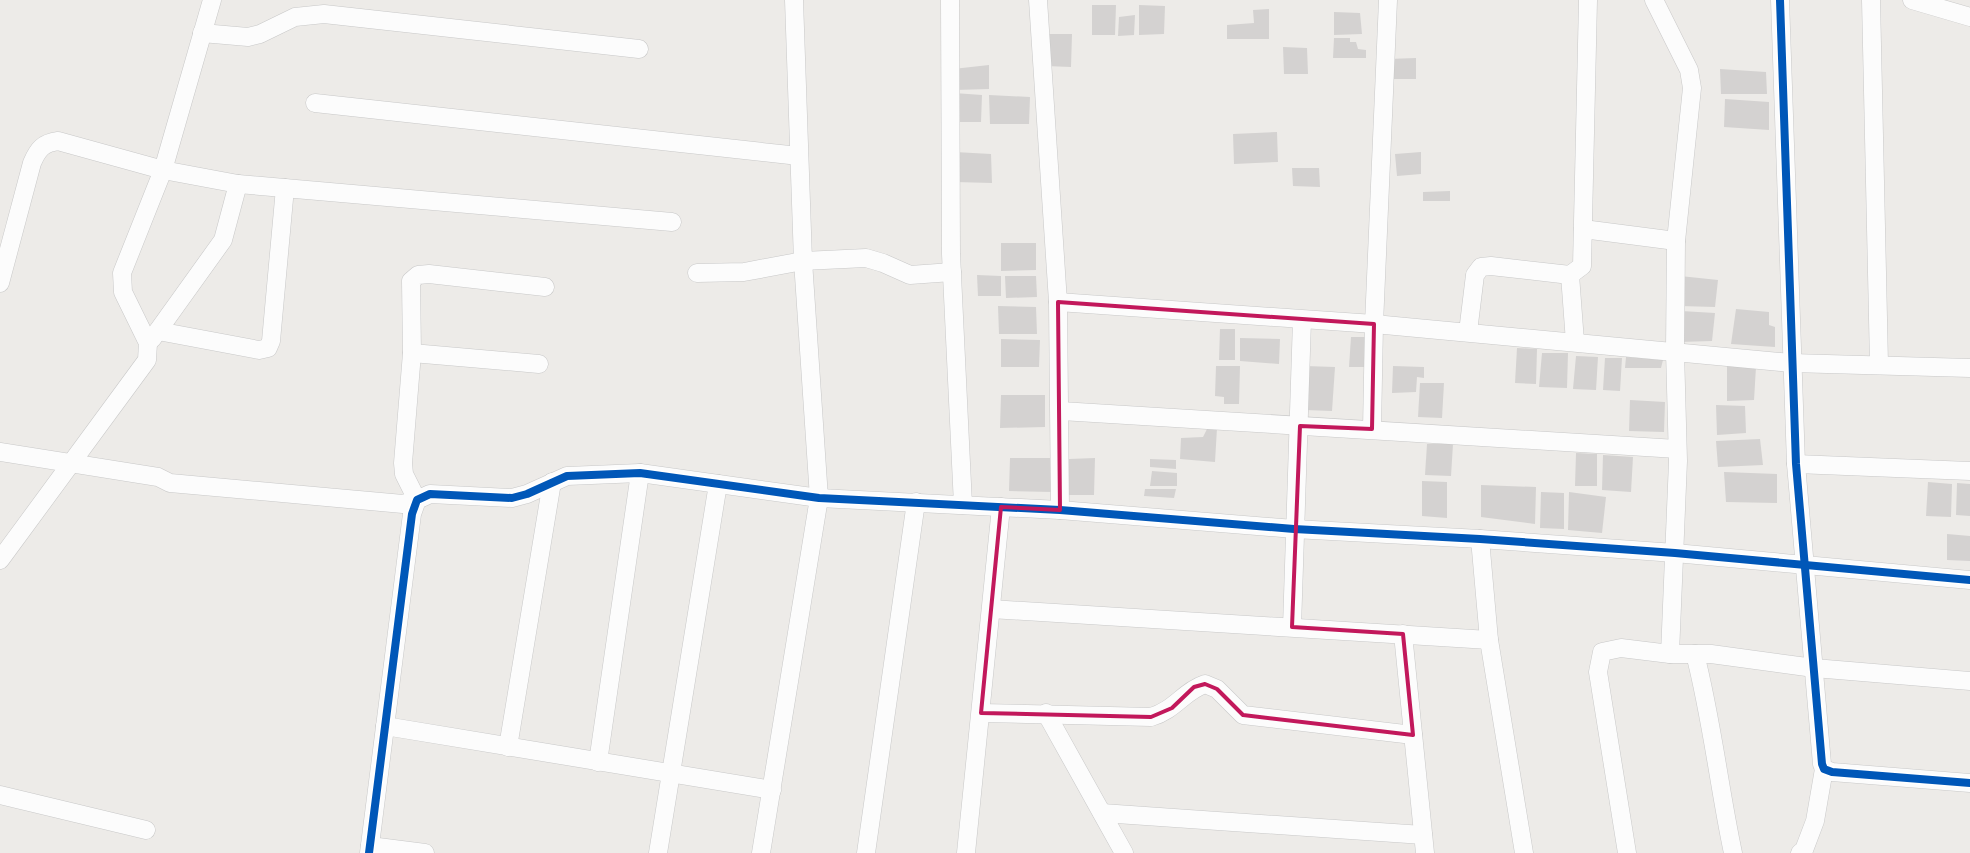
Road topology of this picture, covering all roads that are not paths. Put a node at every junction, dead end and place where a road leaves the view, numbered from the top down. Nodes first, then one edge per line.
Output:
1 (212, 0) edge
2 (794, 0) edge
3 (950, 0) edge
4 (1038, 0) edge
5 (1388, 0) edge
6 (1588, 0) edge
7 (1654, 0) edge
8 (1780, 0) edge
9 (1871, 0) edge
10 (1912, 0) edge
11 (1970, 18) edge
12 (202, 34) junction
13 (639, 49) dead end
14 (315, 103) dead end
15 (799, 156) junction
16 (163, 170) junction
17 (238, 184) junction
18 (285, 188) junction
19 (672, 222) dead end
20 (1583, 229) junction
21 (1676, 241) junction
22 (803, 261) junction
23 (952, 272) junction
24 (697, 273) dead end
25 (1570, 275) junction
26 (0, 283) edge
27 (545, 287) dead end
28 (1058, 302) junction
29 (1302, 320) junction
30 (1374, 324) junction
31 (1468, 332) junction
32 (153, 337) junction
33 (1575, 342) junction
34 (1675, 351) junction
35 (412, 353) junction
36 (1791, 363) junction
37 (539, 364) dead end
38 (1879, 364) junction
39 (1970, 368) edge
40 (1060, 411) junction
41 (1300, 426) junction
42 (1372, 429) junction
43 (1677, 449) junction
44 (0, 452) edge
45 (71, 464) junction
46 (1796, 464) junction
47 (1970, 472) edge
48 (640, 473) junction
49 (552, 482) junction
50 (718, 484) junction
51 (819, 498) junction
52 (417, 500) junction
53 (916, 502) junction
54 (963, 504) junction
55 (1001, 507) junction
56 (1060, 510) junction
57 (1294, 529) junction
58 (1480, 539) junction
59 (1675, 553) junction
60 (0, 560) edge
61 (1804, 565) junction
62 (1970, 580) edge
63 (991, 609) junction
64 (1292, 628) junction
65 (1403, 634) junction
66 (1489, 640) junction
67 (1670, 654) junction
68 (1695, 654) junction
69 (1814, 668) junction
70 (1970, 680) edge
71 (981, 713) junction
72 (1046, 713) junction
73 (385, 726) junction
74 (1414, 735) junction
75 (508, 747) junction
76 (598, 762) junction
77 (1824, 769) junction
78 (671, 774) junction
79 (1970, 783) edge
80 (772, 790) junction
81 (0, 796) edge
82 (1102, 812) junction
83 (146, 830) dead end
84 (1423, 835) junction
85 (369, 849) edge
86 (425, 853) edge
87 (658, 853) edge
88 (761, 853) edge
89 (866, 853) edge
90 (966, 853) edge
91 (1124, 853) edge
92 (1425, 853) edge
93 (1524, 853) edge
94 (1627, 853) edge
95 (1734, 853) edge
96 (1800, 853) edge

1 - 12 street
2 - 15 street
3 - 23 street
4 - 28 street
5 - 30 street
6 - 20 street
7 - 21 street
8 - 36 street
9 - 38 street
10 - 11 street
12 - 13 street
12 - 16 street
14 - 15 street
15 - 22 street
16 - 17 street
16 - 26 street
16 - 32 street
17 - 18 street
17 - 32 street
18 - 19 street
18 - 32 street
20 - 21 street
20 - 25 street
21 - 34 street
22 - 23 street
22 - 24 street
22 - 51 street
23 - 54 street
25 - 31 street
25 - 33 street
27 - 35 street
28 - 29 street
28 - 40 street
29 - 30 street
29 - 41 street
30 - 31 street
30 - 42 street
31 - 33 street
32 - 45 street
33 - 34 street
34 - 36 street
34 - 43 street
35 - 37 street
35 - 52 street
36 - 38 street
36 - 46 street
38 - 39 street
40 - 41 street
40 - 56 street
41 - 42 street
41 - 57 street
42 - 43 street
43 - 59 street
44 - 45 street
45 - 52 street
45 - 60 street
46 - 47 street
46 - 61 street
48 - 49 street
48 - 50 street
48 - 76 street
49 - 52 street
49 - 75 street
50 - 51 street
50 - 78 street
51 - 53 street
51 - 80 street
52 - 73 street
53 - 54 street
53 - 89 street
54 - 55 street
55 - 56 street
55 - 63 street
56 - 57 street
57 - 58 street
57 - 64 street
58 - 59 street
58 - 66 street
59 - 61 street
59 - 67 street
61 - 62 street
61 - 69 street
63 - 64 street
63 - 71 street
64 - 65 street
65 - 66 street
65 - 74 street
66 - 93 street
67 - 68 street
67 - 94 street
68 - 69 street
68 - 95 street
69 - 70 street
69 - 77 street
71 - 72 street
71 - 90 street
72 - 74 street
72 - 82 street
73 - 75 street
73 - 85 street
74 - 84 street
75 - 76 street
76 - 78 street
77 - 79 street
77 - 96 street
78 - 80 street
78 - 87 street
80 - 88 street
81 - 83 street
82 - 84 street
82 - 91 street
84 - 92 street
85 - 86 street

